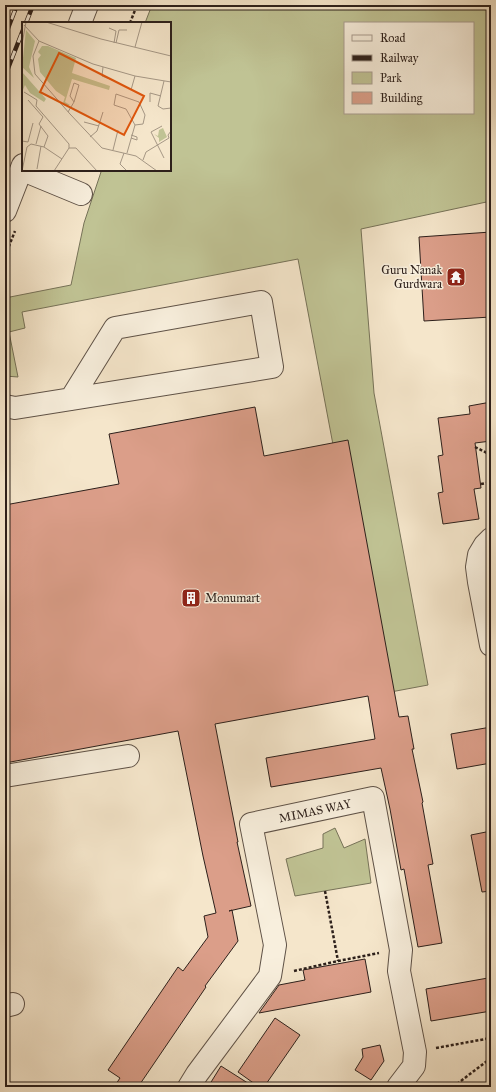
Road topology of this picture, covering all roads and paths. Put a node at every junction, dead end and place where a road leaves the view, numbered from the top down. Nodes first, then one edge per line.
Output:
1 (87, 5) edge
2 (137, 5) edge
3 (80, 22) edge
4 (130, 22) edge
5 (22, 170) edge
6 (30, 171) edge
7 (81, 194) dead end
8 (5, 211) edge
9 (16, 229) dead end
10 (5, 256) edge
11 (70, 399) junction
12 (5, 406) edge
13 (475, 447) dead end
14 (491, 455) edge
15 (491, 482) edge
16 (481, 484) dead end
17 (491, 539) edge
18 (491, 645) edge
19 (128, 756) dead end
20 (5, 776) edge
21 (325, 891) dead end
22 (401, 950) junction
23 (338, 961) junction
24 (270, 976) junction
25 (491, 1038) edge
26 (415, 1052) junction
27 (491, 1058) edge
28 (189, 1087) edge
29 (398, 1087) edge
30 (453, 1087) edge

1 - 3 street
2 - 4 path
5 - 8 street
6 - 7 street
9 - 10 path
11 - 11 street
11 - 12 street
13 - 14 path
15 - 16 path
17 - 18 street
19 - 20 street
21 - 23 path
22 - 23 path
22 - 24 street, MIMAS WAY
22 - 26 street, MIMAS WAY
23 - 24 path
24 - 28 street, MIMAS WAY
25 - 26 path
26 - 29 street, MIMAS WAY
27 - 30 path

